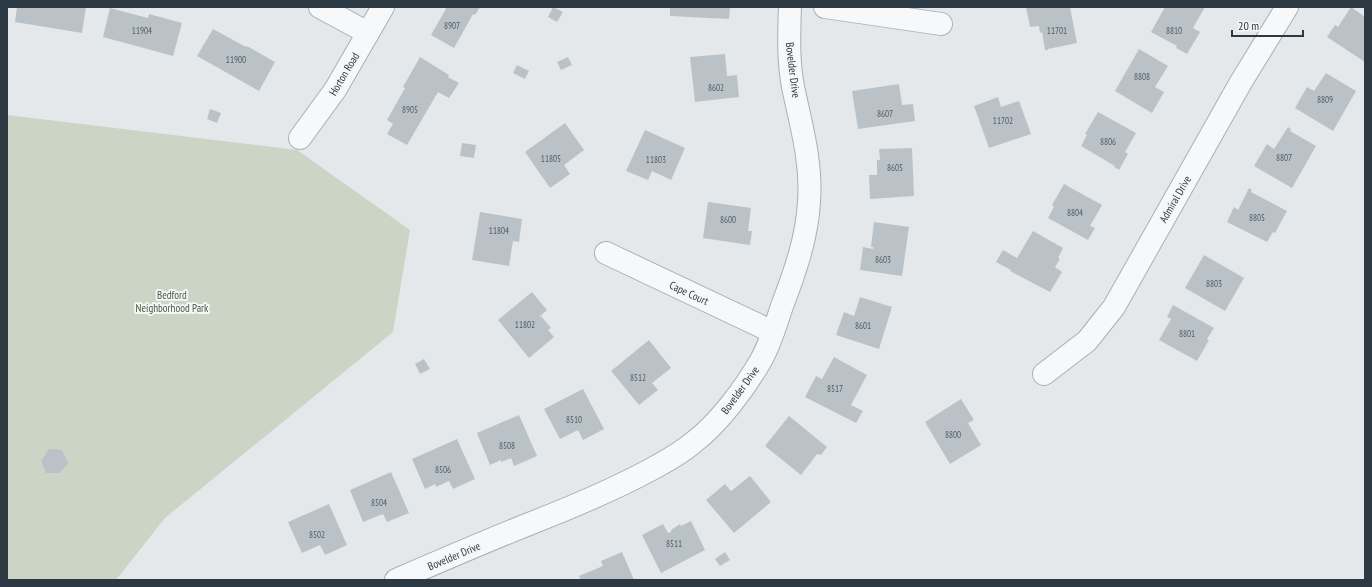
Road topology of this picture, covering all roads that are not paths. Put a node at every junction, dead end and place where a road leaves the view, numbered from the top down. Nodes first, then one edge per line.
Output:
1 (320, 7) edge
2 (383, 7) edge
3 (790, 7) edge
4 (825, 7) edge
5 (1287, 7) edge
6 (941, 24) dead end
7 (368, 33) junction
8 (300, 138) dead end
9 (606, 253) dead end
10 (773, 332) junction
11 (1044, 374) dead end
12 (396, 580) edge

1 - 7 street
2 - 7 street, Horton Road
3 - 10 street, Bovelder Drive
4 - 6 street
5 - 11 street, Admiral Drive
7 - 8 street, Horton Road
9 - 10 street, Cape Court
10 - 12 street, Bovelder Drive

